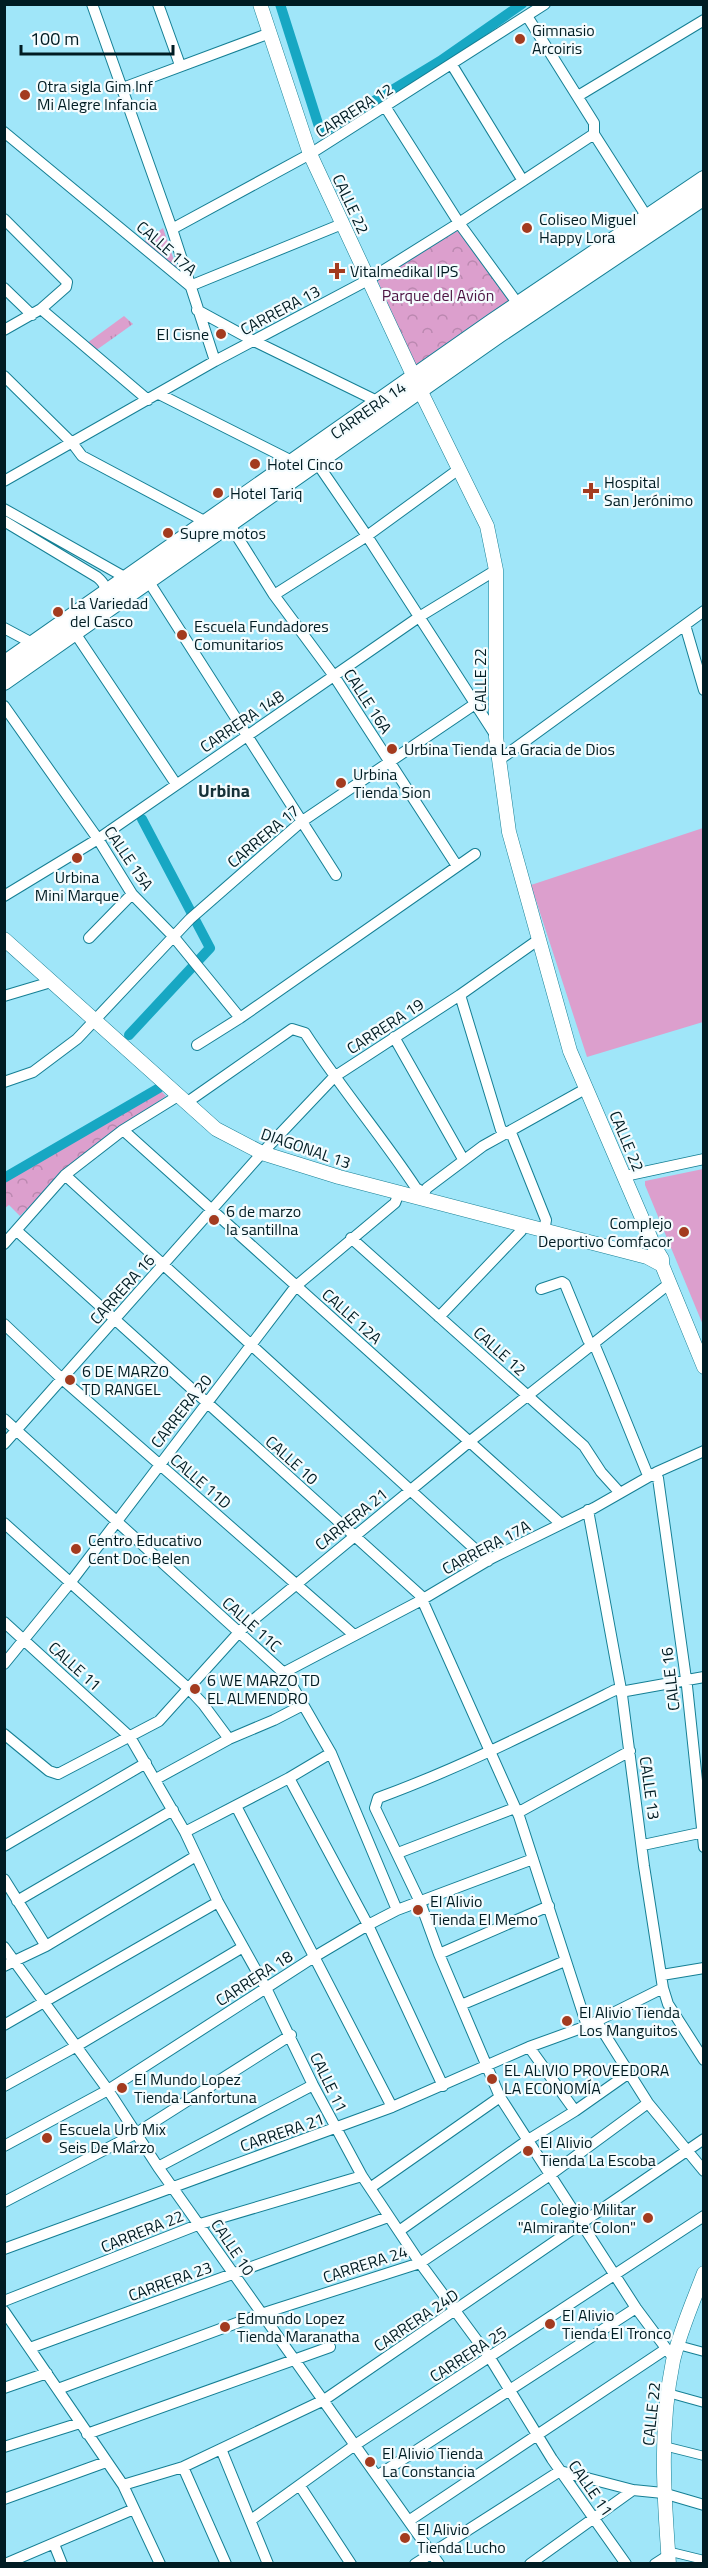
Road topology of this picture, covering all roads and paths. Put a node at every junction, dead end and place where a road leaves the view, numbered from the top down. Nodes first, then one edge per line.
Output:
1 (92, 4) edge
2 (158, 4) edge
3 (260, 4) edge
4 (545, 4) edge
5 (527, 16) junction
6 (704, 20) edge
7 (270, 33) junction
8 (180, 65) junction
9 (452, 66) junction
10 (120, 89) junction
11 (578, 96) junction
12 (386, 108) junction
13 (4, 132) edge
14 (594, 135) junction
15 (310, 154) junction
16 (704, 179) edge
17 (523, 181) junction
18 (704, 197) edge
19 (647, 217) junction
20 (4, 219) edge
21 (459, 223) junction
22 (342, 224) junction
23 (171, 229) junction
24 (368, 280) junction
25 (190, 286) junction
26 (4, 288) edge
27 (518, 304) junction
28 (197, 310) junction
29 (37, 312) junction
30 (4, 330) edge
31 (254, 341) junction
32 (215, 362) junction
33 (4, 376) edge
34 (417, 384) junction
35 (159, 394) junction
36 (148, 400) junction
37 (379, 402) junction
38 (73, 444) junction
39 (294, 462) junction
40 (317, 463) junction
41 (459, 469) junction
42 (4, 482) edge
43 (4, 509) edge
44 (4, 522) edge
45 (208, 523) junction
46 (230, 525) junction
47 (367, 536) junction
48 (496, 570) junction
49 (128, 579) junction
50 (149, 582) junction
51 (104, 595) junction
52 (274, 595) junction
53 (704, 611) edge
54 (419, 617) junction
55 (685, 625) junction
56 (4, 628) edge
57 (75, 633) junction
58 (34, 644) junction
59 (4, 664) edge
60 (334, 676) junction
61 (4, 682) edge
62 (704, 690) edge
63 (475, 704) junction
64 (4, 705) edge
65 (246, 736) junction
66 (496, 737) junction
67 (499, 760) junction
68 (389, 763) junction
69 (176, 783) junction
70 (301, 822) junction
71 (98, 839) junction
72 (475, 854) dead end
73 (457, 866) junction
74 (336, 875) dead end
75 (132, 894) junction
76 (4, 896) edge
77 (173, 936) junction
78 (89, 938) dead end
79 (4, 939) edge
80 (538, 940) junction
81 (51, 982) junction
82 (460, 995) junction
83 (4, 996) edge
84 (240, 1018) junction
85 (96, 1021) junction
86 (394, 1037) junction
87 (197, 1045) dead end
88 (334, 1077) junction
89 (4, 1082) edge
90 (586, 1088) junction
91 (182, 1100) junction
92 (123, 1130) junction
93 (508, 1132) junction
94 (262, 1153) junction
95 (463, 1159) junction
96 (704, 1160) edge
97 (66, 1175) junction
98 (624, 1176) junction
99 (399, 1193) junction
100 (422, 1195) junction
101 (211, 1211) junction
102 (523, 1226) junction
103 (16, 1231) junction
104 (544, 1231) junction
105 (351, 1238) junction
106 (4, 1244) edge
107 (650, 1252) junction
108 (164, 1266) junction
109 (670, 1283) junction
110 (296, 1287) junction
111 (541, 1289) dead end
112 (439, 1317) junction
113 (114, 1320) junction
114 (4, 1324) edge
115 (592, 1343) junction
116 (252, 1345) junction
117 (704, 1367) edge
118 (61, 1378) junction
119 (527, 1395) junction
120 (207, 1403) junction
121 (4, 1419) edge
122 (16, 1430) junction
123 (469, 1442) junction
124 (4, 1444) edge
125 (704, 1451) edge
126 (159, 1464) junction
127 (653, 1475) junction
128 (411, 1490) junction
129 (620, 1493) junction
130 (588, 1510) junction
131 (117, 1520) junction
132 (4, 1523) edge
133 (561, 1524) junction
134 (355, 1536) junction
135 (488, 1561) junction
136 (70, 1584) junction
137 (295, 1585) junction
138 (423, 1598) junction
139 (4, 1622) edge
140 (238, 1632) junction
141 (354, 1635) junction
142 (24, 1639) junction
143 (4, 1664) edge
144 (283, 1673) junction
145 (704, 1677) edge
146 (686, 1681) junction
147 (189, 1689) junction
148 (621, 1691) junction
149 (303, 1705) junction
150 (4, 1734) edge
151 (130, 1737) junction
152 (229, 1738) junction
153 (630, 1750) junction
154 (491, 1752) junction
155 (331, 1753) junction
156 (146, 1763) junction
157 (289, 1778) junction
158 (156, 1779) junction
159 (236, 1806) junction
160 (173, 1810) junction
161 (516, 1810) junction
162 (185, 1832) junction
163 (702, 1832) edge
164 (643, 1845) junction
165 (4, 1846) edge
166 (704, 1847) edge
167 (398, 1853) junction
168 (196, 1856) junction
169 (533, 1859) junction
170 (4, 1879) edge
171 (17, 1901) junction
172 (218, 1902) junction
173 (420, 1902) junction
174 (549, 1906) junction
175 (397, 1911) junction
176 (368, 1925) junction
177 (46, 1946) junction
178 (4, 1947) edge
179 (243, 1947) junction
180 (439, 1954) junction
181 (314, 1957) junction
182 (565, 1961) junction
183 (9, 1963) edge
184 (704, 1968) edge
185 (662, 1976) junction
186 (266, 1988) junction
187 (663, 1988) junction
188 (45, 2004) junction
189 (461, 2005) junction
190 (592, 2024) junction
191 (4, 2025) edge
192 (291, 2035) junction
193 (75, 2047) junction
194 (529, 2047) junction
195 (704, 2060) edge
196 (485, 2065) junction
197 (629, 2073) junction
198 (313, 2085) junction
199 (4, 2086) edge
200 (443, 2086) junction
201 (108, 2090) junction
202 (500, 2097) junction
203 (648, 2103) junction
204 (392, 2107) junction
205 (575, 2111) junction
206 (336, 2129) junction
207 (135, 2134) junction
208 (704, 2139) edge
209 (528, 2140) junction
210 (4, 2146) edge
211 (688, 2150) junction
212 (158, 2167) junction
213 (704, 2171) edge
214 (550, 2175) junction
215 (362, 2176) junction
216 (173, 2186) junction
217 (370, 2188) junction
218 (4, 2202) edge
219 (704, 2216) edge
220 (388, 2217) junction
221 (581, 2223) junction
222 (200, 2224) junction
223 (399, 2232) junction
224 (4, 2249) edge
225 (420, 2263) junction
226 (704, 2273) edge
227 (233, 2274) junction
228 (615, 2275) junction
229 (4, 2301) edge
230 (636, 2308) junction
231 (4, 2311) edge
232 (455, 2312) junction
233 (261, 2314) junction
234 (17, 2329) junction
235 (4, 2334) edge
236 (330, 2347) dead end
237 (30, 2348) junction
238 (673, 2351) junction
239 (704, 2352) edge
240 (490, 2358) junction
241 (294, 2359) junction
242 (47, 2373) junction
243 (4, 2388) edge
244 (58, 2389) junction
245 (509, 2390) junction
246 (668, 2394) junction
247 (324, 2400) junction
248 (704, 2403) edge
249 (80, 2423) junction
250 (87, 2434) junction
251 (538, 2437) junction
252 (356, 2445) junction
253 (664, 2446) junction
254 (4, 2447) edge
255 (221, 2449) junction
256 (704, 2456) edge
257 (106, 2462) junction
258 (183, 2467) junction
259 (561, 2471) junction
260 (376, 2475) junction
261 (123, 2485) junction
262 (300, 2486) junction
263 (633, 2490) junction
264 (663, 2493) junction
265 (4, 2499) edge
266 (704, 2505) edge
267 (134, 2509) junction
268 (595, 2518) junction
269 (251, 2520) junction
270 (410, 2520) junction
271 (54, 2544) junction
272 (430, 2552) junction
273 (668, 2556) edge
274 (704, 2560) edge
275 (5, 2564) edge
276 (62, 2564) edge
277 (160, 2564) edge
278 (226, 2564) edge
279 (268, 2564) edge
280 (351, 2564) edge
281 (415, 2564) edge
282 (439, 2564) edge
283 (530, 2564) edge
284 (626, 2564) edge
285 (655, 2564) edge

1 - 10 street
2 - 8 street
3 - 7 street, CALLE 22
4 - 5 street, CARRERA 12
5 - 9 street, CARRERA 12
5 - 11 street
6 - 11 street
7 - 8 street
7 - 15 street, CALLE 22
8 - 10 street
9 - 12 street, CARRERA 12
9 - 17 street
10 - 23 street
11 - 14 street
12 - 15 street, CARRERA 12
12 - 21 street
13 - 25 street, CALLE 17A
14 - 17 street, CARRERA 13
14 - 19 street
15 - 22 street, CALLE 22
15 - 23 street, CARRERA 12
16 - 19 main road, CARRERA 14
17 - 21 street, CARRERA 13
18 - 34 main road, CARRERA 14
19 - 27 main road, CARRERA 14
20 - 29 street
21 - 24 street, CARRERA 13
21 - 27 street
22 - 24 street, CALLE 22
22 - 25 street
23 - 25 street
24 - 31 street, CARRERA 13
24 - 34 street, CALLE 22
25 - 28 street, CALLE 17A
26 - 29 street
27 - 34 main road, CARRERA 14
28 - 31 street
28 - 32 street, CALLE 17A
29 - 30 street
29 - 36 street
31 - 32 street, CARRERA 13
31 - 37 street
32 - 35 street, CARRERA 13
33 - 38 street
34 - 37 main road, CARRERA 14
34 - 40 main road, CARRERA 14
34 - 41 street, CALLE 22
35 - 36 street, CARRERA 13
35 - 39 street
36 - 38 street, CARRERA 13
37 - 39 main road, CARRERA 14
38 - 42 street, CARRERA 13
38 - 45 street
39 - 45 main road, CARRERA 14
40 - 46 main road, CARRERA 14
40 - 47 street
41 - 47 street
41 - 48 street, CALLE 22
43 - 49 street
44 - 51 street
45 - 49 main road, CARRERA 14
46 - 50 main road, CARRERA 14
46 - 52 street, CALLE 16A
47 - 52 street
47 - 54 street
48 - 54 street, CARRERA 14B
48 - 66 street, CALLE 22
49 - 51 main road, CARRERA 14
50 - 57 main road, CARRERA 14
50 - 65 street
51 - 58 main road, CARRERA 14
52 - 60 street, CALLE 16A
53 - 55 street
54 - 60 street, CARRERA 14B
54 - 63 street
55 - 62 street
55 - 67 street
56 - 58 street
57 - 61 main road, CARRERA 14
57 - 69 street
58 - 59 main road, CARRERA 14
60 - 65 street, CARRERA 14B
60 - 68 street, CALLE 16A
63 - 66 street
63 - 68 street, CARRERA 17
64 - 71 street, CALLE 15A
65 - 69 street, CARRERA 14B
65 - 70 street
66 - 67 street, CALLE 22
67 - 80 street, CALLE 22
68 - 70 street, CARRERA 17
68 - 73 street, CALLE 16A
69 - 71 street, CARRERA 14B
70 - 74 street
70 - 77 street, CARRERA 17
71 - 75 street, CALLE 15A
71 - 76 street, CARRERA 14B
72 - 73 street
73 - 84 street
75 - 77 street, CALLE 15A
75 - 78 street
77 - 84 street, CALLE 15A
77 - 85 street, CARRERA 17
79 - 81 street, DIAGONAL 13
80 - 82 street, CARRERA 19
80 - 90 street, CALLE 22
81 - 83 street
81 - 85 street, DIAGONAL 13
82 - 86 street, CARRERA 19
82 - 93 street
84 - 87 street
85 - 89 street, CARRERA 17
85 - 91 street, DIAGONAL 13
86 - 88 street, CARRERA 19
86 - 95 street
88 - 91 street
88 - 94 street, CARRERA 19
88 - 100 street
90 - 93 street
90 - 98 street, CALLE 22
91 - 92 street
91 - 94 street, DIAGONAL 13
92 - 97 street
92 - 101 street, CALLE 12A
93 - 95 street
93 - 104 street
94 - 99 street, DIAGONAL 13
94 - 101 street, CARRERA 16
95 - 100 street
96 - 98 street
97 - 103 street
97 - 108 street
98 - 107 street, CALLE 22
99 - 100 street, DIAGONAL 13
99 - 105 street, CARRERA 20
100 - 102 street, DIAGONAL 13
101 - 108 street, CARRERA 16
101 - 110 street, CALLE 12A
102 - 104 street, DIAGONAL 13
102 - 112 street
103 - 106 street
103 - 113 street, CALLE 10
104 - 107 street, DIAGONAL 13
105 - 110 street, CARRERA 20
105 - 112 street, CALLE 12
107 - 109 street, DIAGONAL 13
108 - 113 street, CARRERA 16
108 - 116 street
109 - 115 street, CARRERA 21
109 - 117 street
110 - 116 street, CARRERA 20
110 - 123 street, CALLE 12A
111 - 115 street, CALLE 16
112 - 119 street, CALLE 12
113 - 118 street, CARRERA 16
113 - 120 street, CALLE 10
114 - 118 street, CALLE 11D
115 - 119 street, CARRERA 21
115 - 127 street, CALLE 16
116 - 120 street, CARRERA 20
116 - 128 street
118 - 122 street, CARRERA 16
118 - 126 street, CALLE 11D
119 - 123 street, CARRERA 21
119 - 129 street, CALLE 12
120 - 126 street, CARRERA 20
120 - 134 street, CALLE 10
121 - 122 street, CALLE 11C
122 - 124 street, CARRERA 16
122 - 131 street, CALLE 11C
123 - 128 street, CARRERA 21
123 - 133 street, CALLE 12A
125 - 127 street, CARRERA 17A
126 - 131 street, CARRERA 20
126 - 137 street, CALLE 11D
127 - 129 street, CARRERA 17A
127 - 146 street, CALLE 16
128 - 134 street, CARRERA 21
128 - 135 street
129 - 130 street, CARRERA 17A
130 - 133 street, CARRERA 17A
130 - 148 street, CALLE 13
131 - 136 street, CARRERA 20
131 - 140 street, CALLE 11C
132 - 136 street
133 - 135 street, CARRERA 17A
134 - 137 street, CARRERA 21
134 - 138 street, CALLE 10
135 - 138 street, CARRERA 17A
136 - 142 street, CARRERA 20
136 - 147 street
137 - 140 street, CARRERA 21
137 - 141 street, CALLE 11D
138 - 141 street, CARRERA 17A
138 - 154 street, CALLE 10
139 - 142 street, CALLE 11
140 - 144 street, CALLE 11C
140 - 147 street, CARRERA 21
141 - 144 street, CARRERA 17A
142 - 143 street, CARRERA 20
142 - 151 street, CALLE 11
144 - 149 street, CALLE 11C
145 - 146 street
146 - 148 street
146 - 163 street, CALLE 16
147 - 151 street, CARRERA 21
147 - 152 street
148 - 153 street, CALLE 13
148 - 154 street
149 - 152 street
149 - 155 street, CALLE 11C
150 - 151 street, CARRERA 21
151 - 156 street, CALLE 11
152 - 158 street
153 - 161 street
153 - 164 street, CALLE 13
154 - 161 street
154 - 167 street
155 - 157 street
155 - 175 street, CALLE 11C
156 - 158 street, CALLE 11
156 - 165 street
157 - 159 street
157 - 176 street
158 - 160 street, CALLE 11
159 - 162 street
159 - 181 street
160 - 162 street, CALLE 11
160 - 171 street
161 - 167 street
161 - 169 street
162 - 168 street, CALLE 11
163 - 164 street
163 - 166 street, CALLE 16
164 - 185 street, CALLE 13
167 - 173 street
168 - 172 street, CALLE 11
168 - 177 street
169 - 173 street, CARRERA 18
169 - 174 street
170 - 171 street
171 - 177 street
172 - 179 street, CALLE 11
172 - 188 street
173 - 175 street, CARRERA 18
173 - 180 street
174 - 180 street
174 - 182 street
175 - 176 street, CARRERA 18
176 - 181 street, CARRERA 18
176 - 200 street
177 - 183 street
178 - 183 street, CALLE 10
179 - 186 street, CALLE 11
179 - 193 street
180 - 189 street
181 - 186 street, CARRERA 18
181 - 204 street
182 - 189 street
182 - 190 street
183 - 188 street, CALLE 10
184 - 185 street
185 - 187 street, CALLE 13
186 - 192 street, CALLE 11
186 - 201 street, CARRERA 18
187 - 190 street, CARRERA 21
187 - 195 street, CALLE 13
188 - 191 street
188 - 193 street, CALLE 10
189 - 196 street
190 - 194 street, CARRERA 21
190 - 197 street
192 - 198 street, CALLE 11
192 - 207 street
193 - 199 street
193 - 201 street, CALLE 10
194 - 196 street, CARRERA 21
194 - 205 street
196 - 200 street, CARRERA 21
196 - 202 street
197 - 203 street
197 - 205 street
198 - 206 street, CALLE 11
198 - 212 street
200 - 204 street, CARRERA 21
201 - 207 street, CALLE 10
201 - 210 street, CARRERA 18
202 - 209 street
202 - 217 street
203 - 211 street
203 - 214 street, CARRERA 24
204 - 206 street, CARRERA 21
205 - 209 street
206 - 215 street, CALLE 11
206 - 216 street, CARRERA 21
207 - 212 street, CALLE 10
207 - 218 street
208 - 211 street, CARRERA 24D
209 - 214 street
209 - 223 street
211 - 213 street
211 - 221 street, CARRERA 24D
212 - 216 street, CALLE 10
214 - 221 street
214 - 225 street, CARRERA 24
215 - 217 street, CALLE 11
215 - 222 street, CARRERA 22
216 - 222 street, CALLE 10
216 - 224 street, CARRERA 21
217 - 220 street, CALLE 11
219 - 228 street, CARRERA 25
220 - 223 street, CALLE 11
220 - 227 street, CARRERA 23
221 - 228 street
221 - 232 street, CARRERA 24D
222 - 227 street, CALLE 10
222 - 229 street, CARRERA 22
223 - 225 street, CALLE 11
225 - 232 street, CALLE 11
225 - 233 street, CARRERA 24
226 - 238 street, CALLE 22
227 - 233 street, CALLE 10
227 - 237 street, CARRERA 23
228 - 230 street
228 - 240 street, CARRERA 25
230 - 238 street
230 - 245 street
231 - 234 street
232 - 240 street, CALLE 11
232 - 247 street, CARRERA 24D
233 - 241 street, CALLE 10
233 - 244 street, CARRERA 24
234 - 235 street
234 - 237 street
236 - 241 street
237 - 242 street
238 - 239 street
238 - 246 street, CALLE 22
238 - 251 street
240 - 245 street, CALLE 11
240 - 252 street, CARRERA 25
241 - 247 street, CALLE 10
241 - 250 street
242 - 243 street
242 - 244 street
244 - 249 street
245 - 251 street, CALLE 11
245 - 260 street
246 - 248 street
246 - 253 street, CALLE 22
247 - 252 street, CALLE 10
247 - 255 street, CARRERA 24D
249 - 250 street
249 - 254 street
250 - 257 street
251 - 259 street, CALLE 11
251 - 270 street
252 - 260 street, CALLE 10
252 - 262 street, CARRERA 25
253 - 256 street
253 - 264 street, CALLE 22
255 - 258 street, CARRERA 24D
255 - 269 street
257 - 261 street
257 - 265 street
258 - 261 street, CARRERA 24D
258 - 278 street
259 - 263 street
259 - 268 street, CALLE 11
259 - 272 street
260 - 270 street, CALLE 10
261 - 267 street
262 - 269 street, CARRERA 25
262 - 280 street
263 - 264 street
263 - 268 street
264 - 266 street
264 - 273 street, CALLE 22
267 - 271 street
267 - 277 street
268 - 283 street
268 - 284 street, CALLE 11
269 - 279 street
270 - 272 street, CALLE 10
271 - 275 street
271 - 276 street
272 - 281 street
272 - 282 street, CALLE 10
273 - 274 street
273 - 285 street

